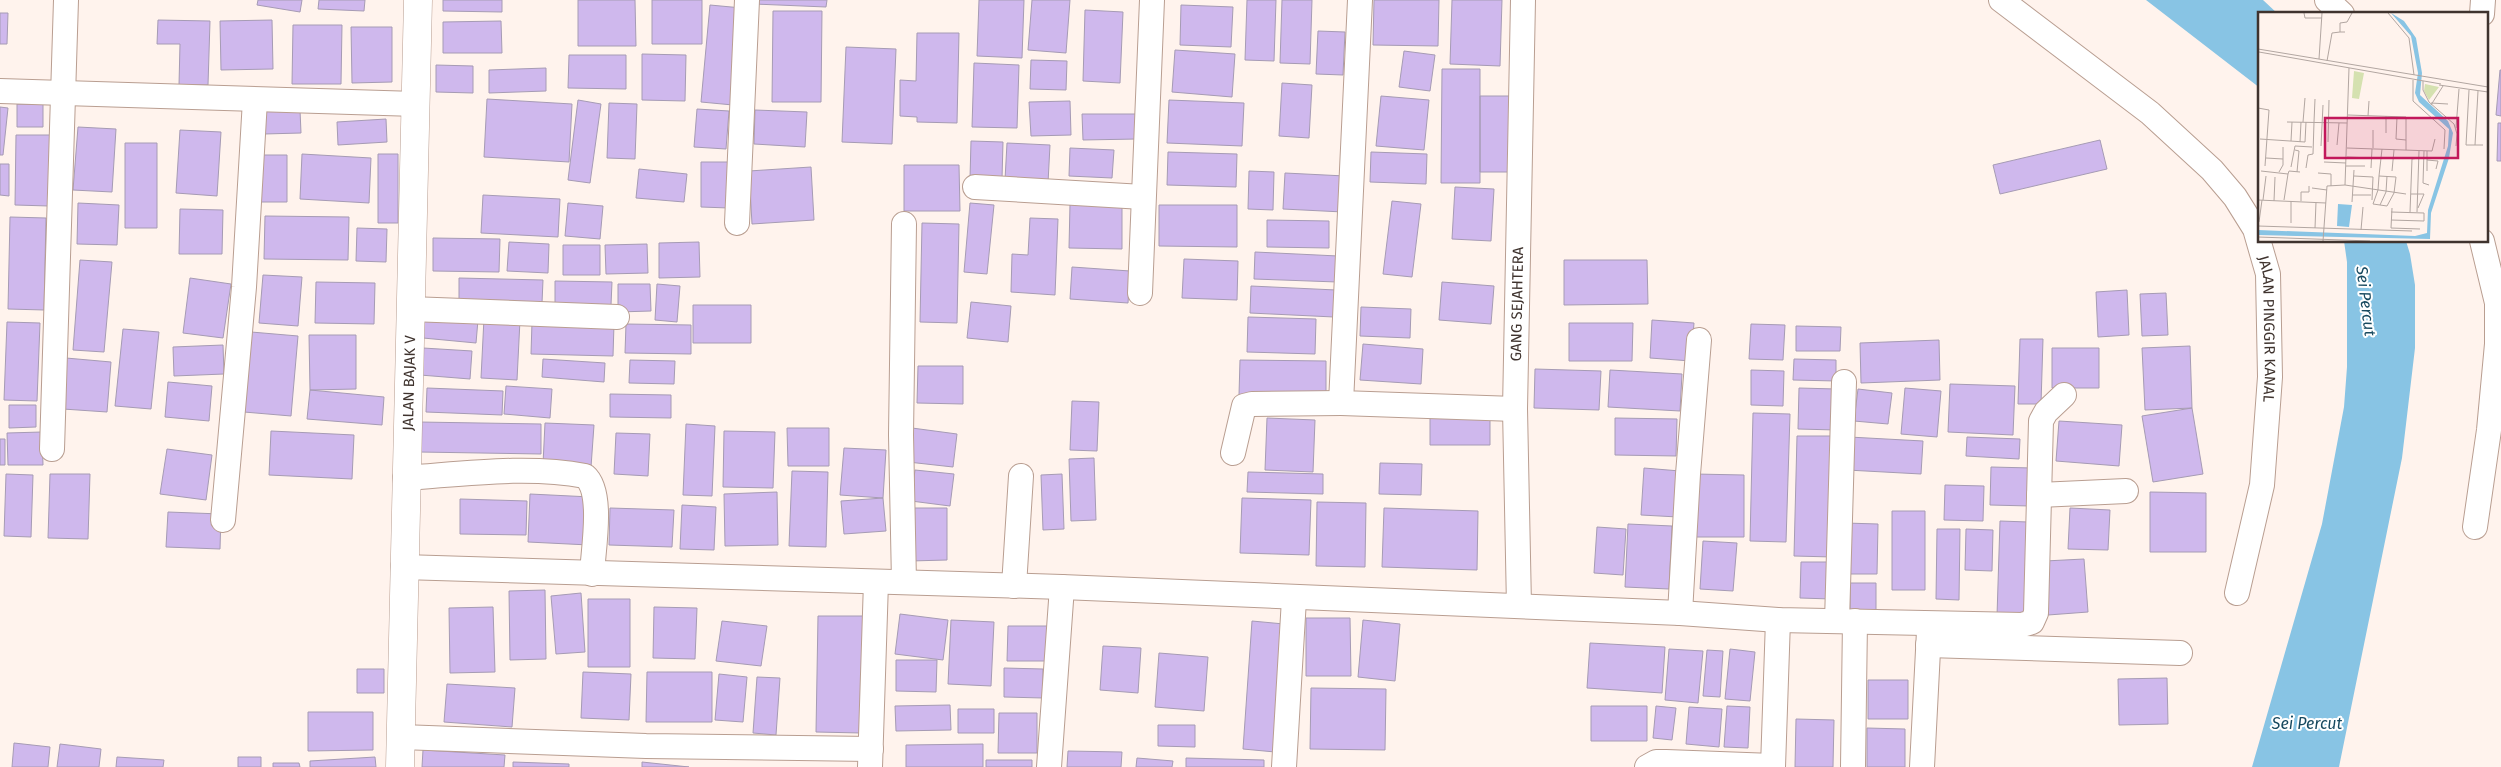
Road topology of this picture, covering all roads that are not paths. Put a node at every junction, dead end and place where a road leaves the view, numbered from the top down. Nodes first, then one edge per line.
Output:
1 (66, 0) edge
2 (418, 0) edge
3 (747, 0) edge
4 (1152, 0) edge
5 (1360, 0) edge
6 (1523, 0) edge
7 (2001, 0) edge
8 (2327, 0) edge
9 (2340, 12) edge
10 (0, 91) edge
11 (63, 93) junction
12 (254, 100) junction
13 (416, 104) junction
14 (975, 188) dead end
15 (1143, 197) junction
16 (737, 223) dead end
17 (904, 224) dead end
18 (2258, 239) edge
19 (2259, 242) edge
20 (2482, 242) edge
21 (1140, 293) dead end
22 (410, 309) junction
23 (617, 317) dead end
24 (1699, 340) dead end
25 (1844, 382) dead end
26 (2064, 395) dead end
27 (1341, 403) junction
28 (1515, 409) junction
29 (52, 449) dead end
30 (1233, 453) dead end
31 (1021, 476) dead end
32 (405, 478) junction
33 (2126, 491) dead end
34 (2039, 495) junction
35 (223, 520) dead end
36 (2475, 527) dead end
37 (403, 567) junction
38 (592, 574) junction
39 (876, 582) junction
40 (904, 582) junction
41 (1014, 586) junction
42 (1062, 587) junction
43 (2237, 593) dead end
44 (1294, 598) junction
45 (1519, 606) junction
46 (1680, 613) junction
47 (1778, 620) junction
48 (1846, 621) junction
49 (1929, 635) junction
50 (2180, 653) dead end
51 (401, 738) junction
52 (871, 758) edge
53 (1773, 766) edge
54 (400, 767) edge
55 (1048, 767) edge
56 (1284, 767) edge
57 (1647, 767) edge
58 (1853, 767) edge
59 (1922, 767) edge

1 - 11 street
2 - 13 street, JALAN BAJAK V
3 - 16 street
4 - 15 street
5 - 27 street
6 - 28 street, GANG SEJAHTERA
7 - 18 street, JALAN PINGGIR KANAL
8 - 9 street
10 - 11 street
11 - 12 street
11 - 29 street
12 - 13 street
12 - 35 street
13 - 22 street, JALAN BAJAK V
14 - 15 street
15 - 21 street
17 - 40 street
19 - 43 street, JALAN PINGGIR KANAL
20 - 36 street
22 - 23 street
22 - 32 street, JALAN BAJAK V
24 - 46 street
25 - 48 street
26 - 34 street
27 - 28 street
27 - 30 street
28 - 45 street, GANG SEJAHTERA
31 - 41 street
32 - 37 street, JALAN BAJAK V
32 - 38 street
33 - 34 street
34 - 49 street
37 - 38 street
37 - 51 street, JALAN BAJAK V
38 - 39 street
39 - 40 street
39 - 52 street
40 - 41 street
41 - 42 street
42 - 44 street
42 - 55 street
44 - 45 street
44 - 56 street
45 - 46 street
46 - 47 street
47 - 48 street
47 - 53 street
48 - 49 street
48 - 58 street
49 - 50 street
49 - 59 street
51 - 52 street
51 - 54 street, JALAN BAJAK V
53 - 57 street

